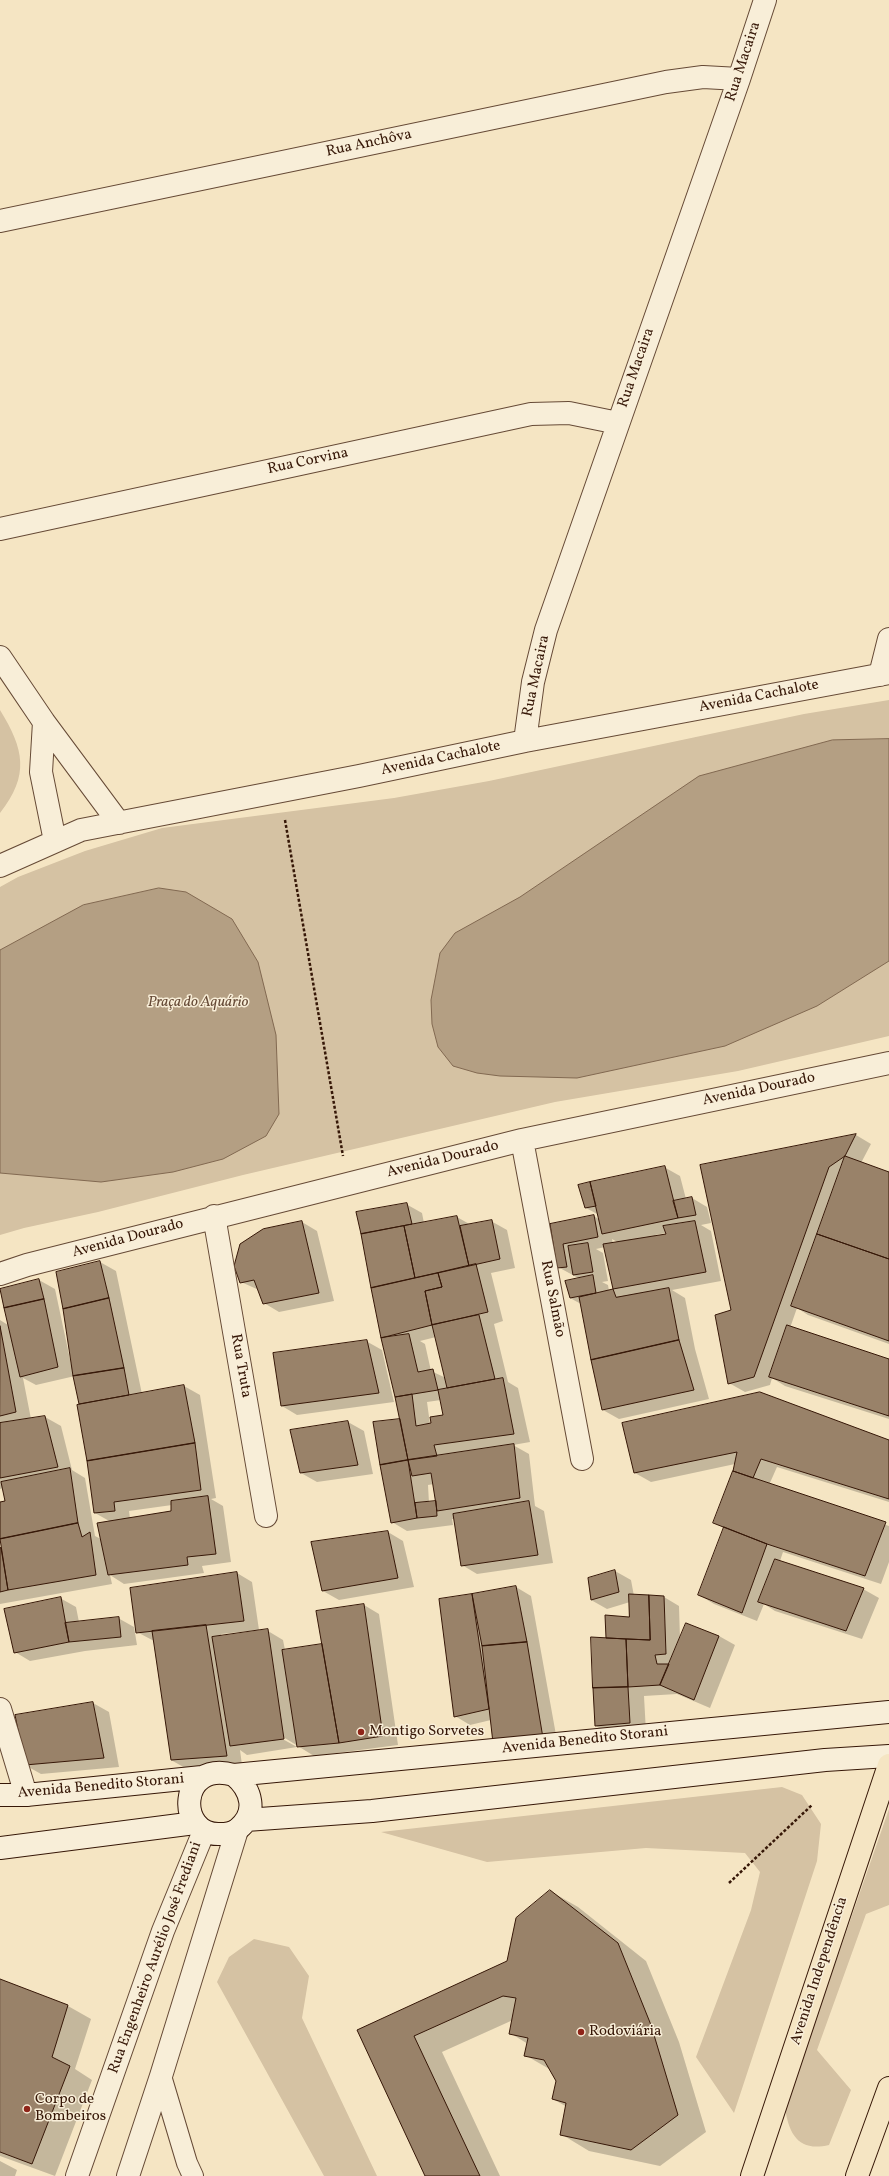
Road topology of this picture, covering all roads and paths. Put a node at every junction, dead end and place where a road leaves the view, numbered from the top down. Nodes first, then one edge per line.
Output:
1 (765, 0) edge
2 (739, 79) junction
3 (0, 221) edge
4 (618, 423) junction
5 (0, 529) edge
6 (889, 639) edge
7 (0, 657) edge
8 (885, 674) edge
9 (44, 722) junction
10 (525, 741) junction
11 (281, 792) junction
12 (119, 823) junction
13 (55, 841) junction
14 (0, 866) edge
15 (889, 1062) edge
16 (522, 1140) junction
17 (348, 1184) junction
18 (214, 1216) junction
19 (0, 1274) edge
20 (582, 1459) dead end
21 (266, 1516) dead end
22 (0, 1709) edge
23 (889, 1712) edge
24 (889, 1756) edge
25 (889, 1766) edge
26 (234, 1775) junction
27 (202, 1777) junction
28 (26, 1795) junction
29 (0, 1796) edge
30 (812, 1805) dead end
31 (242, 1825) junction
32 (199, 1827) junction
33 (0, 1848) edge
34 (729, 1883) dead end
35 (161, 2076) junction
36 (889, 2088) edge
37 (755, 2175) edge
38 (77, 2176) edge
39 (128, 2176) edge
40 (193, 2176) edge
41 (857, 2176) edge

1 - 2 street, Rua Macaira
2 - 3 street, Rua Anchôva
2 - 4 street, Rua Macaira
4 - 5 street, Rua Corvina
4 - 10 street, Rua Macaira
6 - 8 street
7 - 9 street
8 - 10 street, Avenida Cachalote
9 - 12 street
9 - 13 street
10 - 11 street, Avenida Cachalote
11 - 12 street, Avenida Cachalote
11 - 17 path
12 - 13 street, Avenida Cachalote
13 - 14 street, Avenida Cachalote
15 - 16 street, Avenida Dourado
16 - 17 street, Avenida Dourado
16 - 20 street, Rua Salmão
17 - 18 street, Avenida Dourado
18 - 19 street, Avenida Dourado
18 - 21 street, Rua Truta
22 - 28 street
23 - 26 street, Avenida Benedito Storani
24 - 31 street
25 - 37 main road, Avenida Independência
26 - 27 street
26 - 31 street
27 - 28 street, Avenida Benedito Storani
27 - 32 street
28 - 29 street, Avenida Benedito Storani
30 - 34 path
31 - 32 street
31 - 35 street
32 - 33 street
32 - 38 street, Rua Engenheiro Aurélio José Frediani
35 - 39 street
35 - 40 lane
36 - 41 main road

